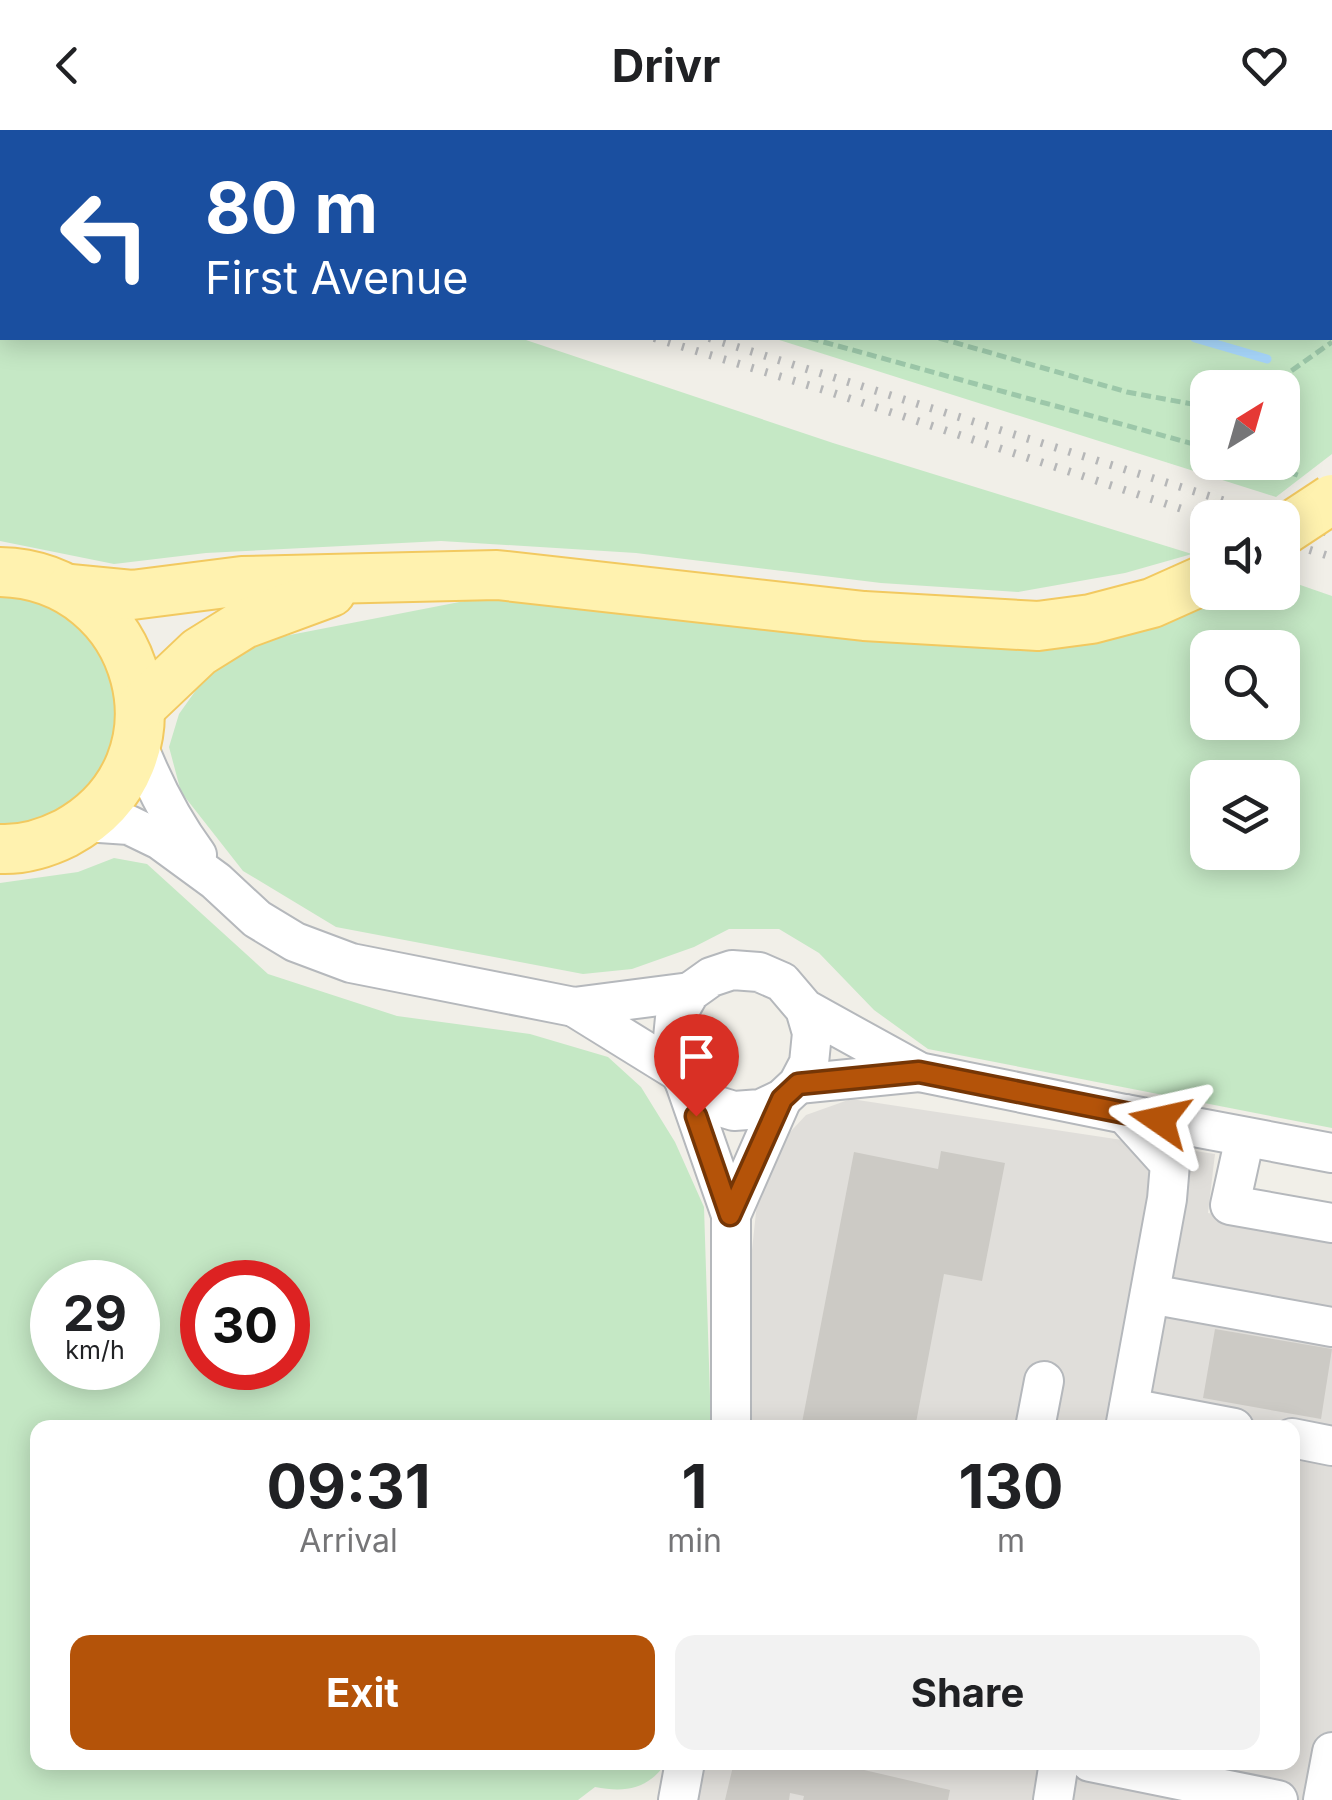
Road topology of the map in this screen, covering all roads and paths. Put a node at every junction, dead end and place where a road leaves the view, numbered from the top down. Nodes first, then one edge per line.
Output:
1 (816, 340) edge
2 (946, 340) edge
3 (1332, 342) edge
4 (1293, 370) edge
5 (1190, 404) edge
6 (1190, 443) edge
7 (1332, 499) edge
8 (1300, 520) edge
9 (0, 572) edge
10 (372, 577) junction
11 (1190, 586) edge
12 (70, 589) junction
13 (139, 726) junction
14 (85, 822) junction
15 (0, 849) edge
16 (216, 881) junction
17 (690, 992) junction
18 (574, 1008) junction
19 (805, 1009) junction
20 (919, 1072) junction
21 (682, 1077) junction
22 (790, 1092) junction
23 (1125, 1114) junction
24 (1246, 1136) junction
25 (1332, 1153) edge
26 (730, 1215) junction
27 (1332, 1223) edge
28 (1150, 1294) junction
29 (1332, 1327) edge
30 (1044, 1381) dead end
31 (1127, 1418) edge
32 (730, 1420) edge
33 (1036, 1420) edge
34 (1300, 1440) edge
35 (1332, 1446) edge
36 (1332, 1752) edge
37 (684, 1770) edge
38 (1058, 1770) edge
39 (1130, 1770) edge
40 (678, 1800) edge
41 (1053, 1800) edge
42 (1278, 1800) edge
43 (1324, 1800) edge

1 - 6 path
2 - 5 path
3 - 4 path
7 - 8 main road, bridge
9 - 12 main road
10 - 11 main road
10 - 12 main road
10 - 13 main road
12 - 13 main road
13 - 14 main road
13 - 16 street
14 - 15 main road
14 - 16 street
16 - 18 street
17 - 18 street
17 - 19 street
17 - 21 street
18 - 21 street
19 - 20 street
19 - 22 street
20 - 22 street
20 - 23 street
21 - 22 street
21 - 26 street
22 - 26 street
23 - 24 street
23 - 28 street
24 - 25 street
24 - 27 street
26 - 32 street
28 - 29 street
28 - 31 street
30 - 33 street
34 - 35 street
36 - 43 street
37 - 40 street
38 - 41 street
39 - 42 street

